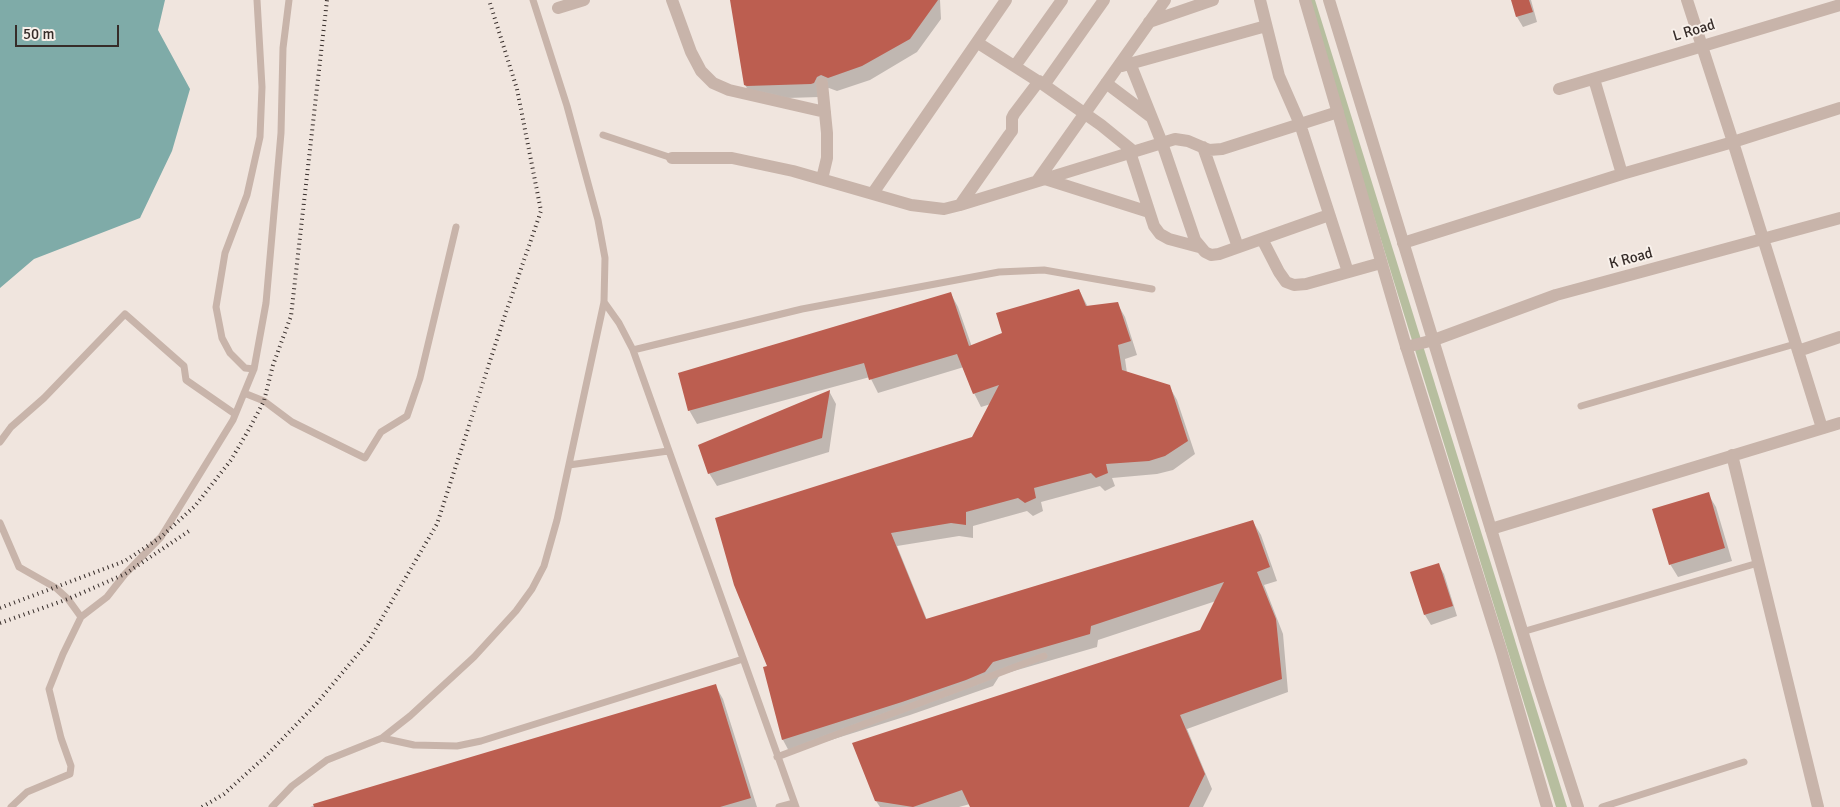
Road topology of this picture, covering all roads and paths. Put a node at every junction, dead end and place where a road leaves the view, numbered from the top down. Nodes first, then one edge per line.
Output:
1 (258, 0) edge
2 (289, 0) edge
3 (533, 0) edge
4 (584, 0) edge
5 (672, 0) edge
6 (1006, 0) edge
7 (1062, 0) edge
8 (1104, 0) edge
9 (1165, 0) edge
10 (1214, 0) edge
11 (1260, 0) edge
12 (1305, 0) edge
13 (1329, 0) edge
14 (1687, 0) edge
15 (1840, 5) edge
16 (558, 8) dead end
17 (1149, 22) junction
18 (1266, 26) junction
19 (978, 43) junction
20 (1701, 46) junction
21 (1124, 65) junction
22 (1015, 66) junction
23 (1594, 79) junction
24 (822, 83) dead end
25 (1042, 83) junction
26 (1106, 84) junction
27 (1559, 89) dead end
28 (1840, 108) edge
29 (825, 112) junction
30 (1338, 112) junction
31 (1085, 114) junction
32 (1151, 118) junction
33 (1300, 124) junction
34 (602, 136) dead end
35 (1733, 142) junction
36 (1162, 143) junction
37 (1203, 148) junction
38 (1132, 151) junction
39 (672, 158) joint
40 (1622, 174) junction
41 (822, 179) junction
42 (1041, 180) junction
43 (873, 193) junction
44 (960, 205) junction
45 (1149, 212) junction
46 (1329, 215) junction
47 (1840, 218) edge
48 (456, 227) dead end
49 (1262, 239) junction
50 (1764, 240) junction
51 (1403, 243) junction
52 (1199, 247) junction
53 (1238, 248) junction
54 (1381, 262) junction
55 (1348, 272) junction
56 (1152, 289) dead end
57 (604, 302) junction
58 (1840, 337) edge
59 (1434, 340) junction
60 (1406, 347) junction
61 (1796, 348) junction
62 (633, 350) junction
63 (254, 369) junction
64 (244, 393) junction
65 (1582, 406) dead end
66 (235, 414) junction
67 (1840, 423) edge
68 (1822, 428) junction
69 (0, 442) edge
70 (668, 451) junction
71 (1732, 455) junction
72 (569, 465) junction
73 (0, 523) edge
74 (1490, 529) junction
75 (1758, 563) junction
76 (81, 617) junction
77 (1522, 632) junction
78 (1044, 656) dead end
79 (743, 659) junction
80 (382, 738) junction
81 (777, 757) junction
82 (1744, 762) dead end
83 (795, 805) edge
84 (11, 807) edge
85 (272, 807) edge
86 (779, 807) edge
87 (1548, 807) edge
88 (1578, 807) edge
89 (1602, 807) edge
90 (1818, 807) edge

1 - 63 lane
2 - 63 lane
3 - 57 lane
4 - 16 street
5 - 29 street
6 - 19 street
7 - 22 street
8 - 25 street
9 - 17 street
10 - 17 street
11 - 18 street
12 - 30 street
13 - 51 street
14 - 20 street
15 - 20 street, L Road
17 - 21 street
18 - 21 street
18 - 33 street
19 - 22 street
19 - 43 street
20 - 23 street, L Road
20 - 35 street
21 - 26 street
21 - 32 street
22 - 25 street
23 - 27 street, L Road
23 - 40 street
24 - 29 street
25 - 31 street
25 - 44 street
26 - 31 street
26 - 32 street
28 - 35 street
29 - 41 street
30 - 33 street
30 - 54 street
31 - 38 street
31 - 42 street
32 - 36 street
33 - 37 street
33 - 46 street
34 - 39 lane
35 - 40 street
35 - 50 street
36 - 37 street
36 - 38 street
36 - 52 street
37 - 53 street
38 - 42 street
38 - 45 street
39 - 41 street
40 - 51 street
41 - 43 street
42 - 44 street
42 - 45 street
43 - 44 street
45 - 52 street
46 - 49 street
46 - 55 street
47 - 50 street, K Road
48 - 64 lane
49 - 53 street
49 - 55 street
50 - 59 street, K Road
50 - 61 street
51 - 59 street
52 - 53 street
54 - 55 street
54 - 60 street
56 - 62 lane
57 - 62 lane
57 - 72 lane
58 - 61 street
59 - 60 street, K Road
59 - 74 street
60 - 87 street
61 - 65 lane
61 - 68 street
62 - 70 lane
63 - 64 lane
64 - 66 lane
66 - 69 lane
66 - 76 lane
67 - 68 street
68 - 71 street
70 - 72 lane
70 - 79 lane
71 - 74 street
71 - 75 street
72 - 80 lane
73 - 76 lane
74 - 77 street
75 - 77 lane
75 - 90 street
76 - 84 lane
77 - 88 street
78 - 81 lane
79 - 80 lane
79 - 81 lane
80 - 85 lane
81 - 83 lane
82 - 89 lane
83 - 86 lane

